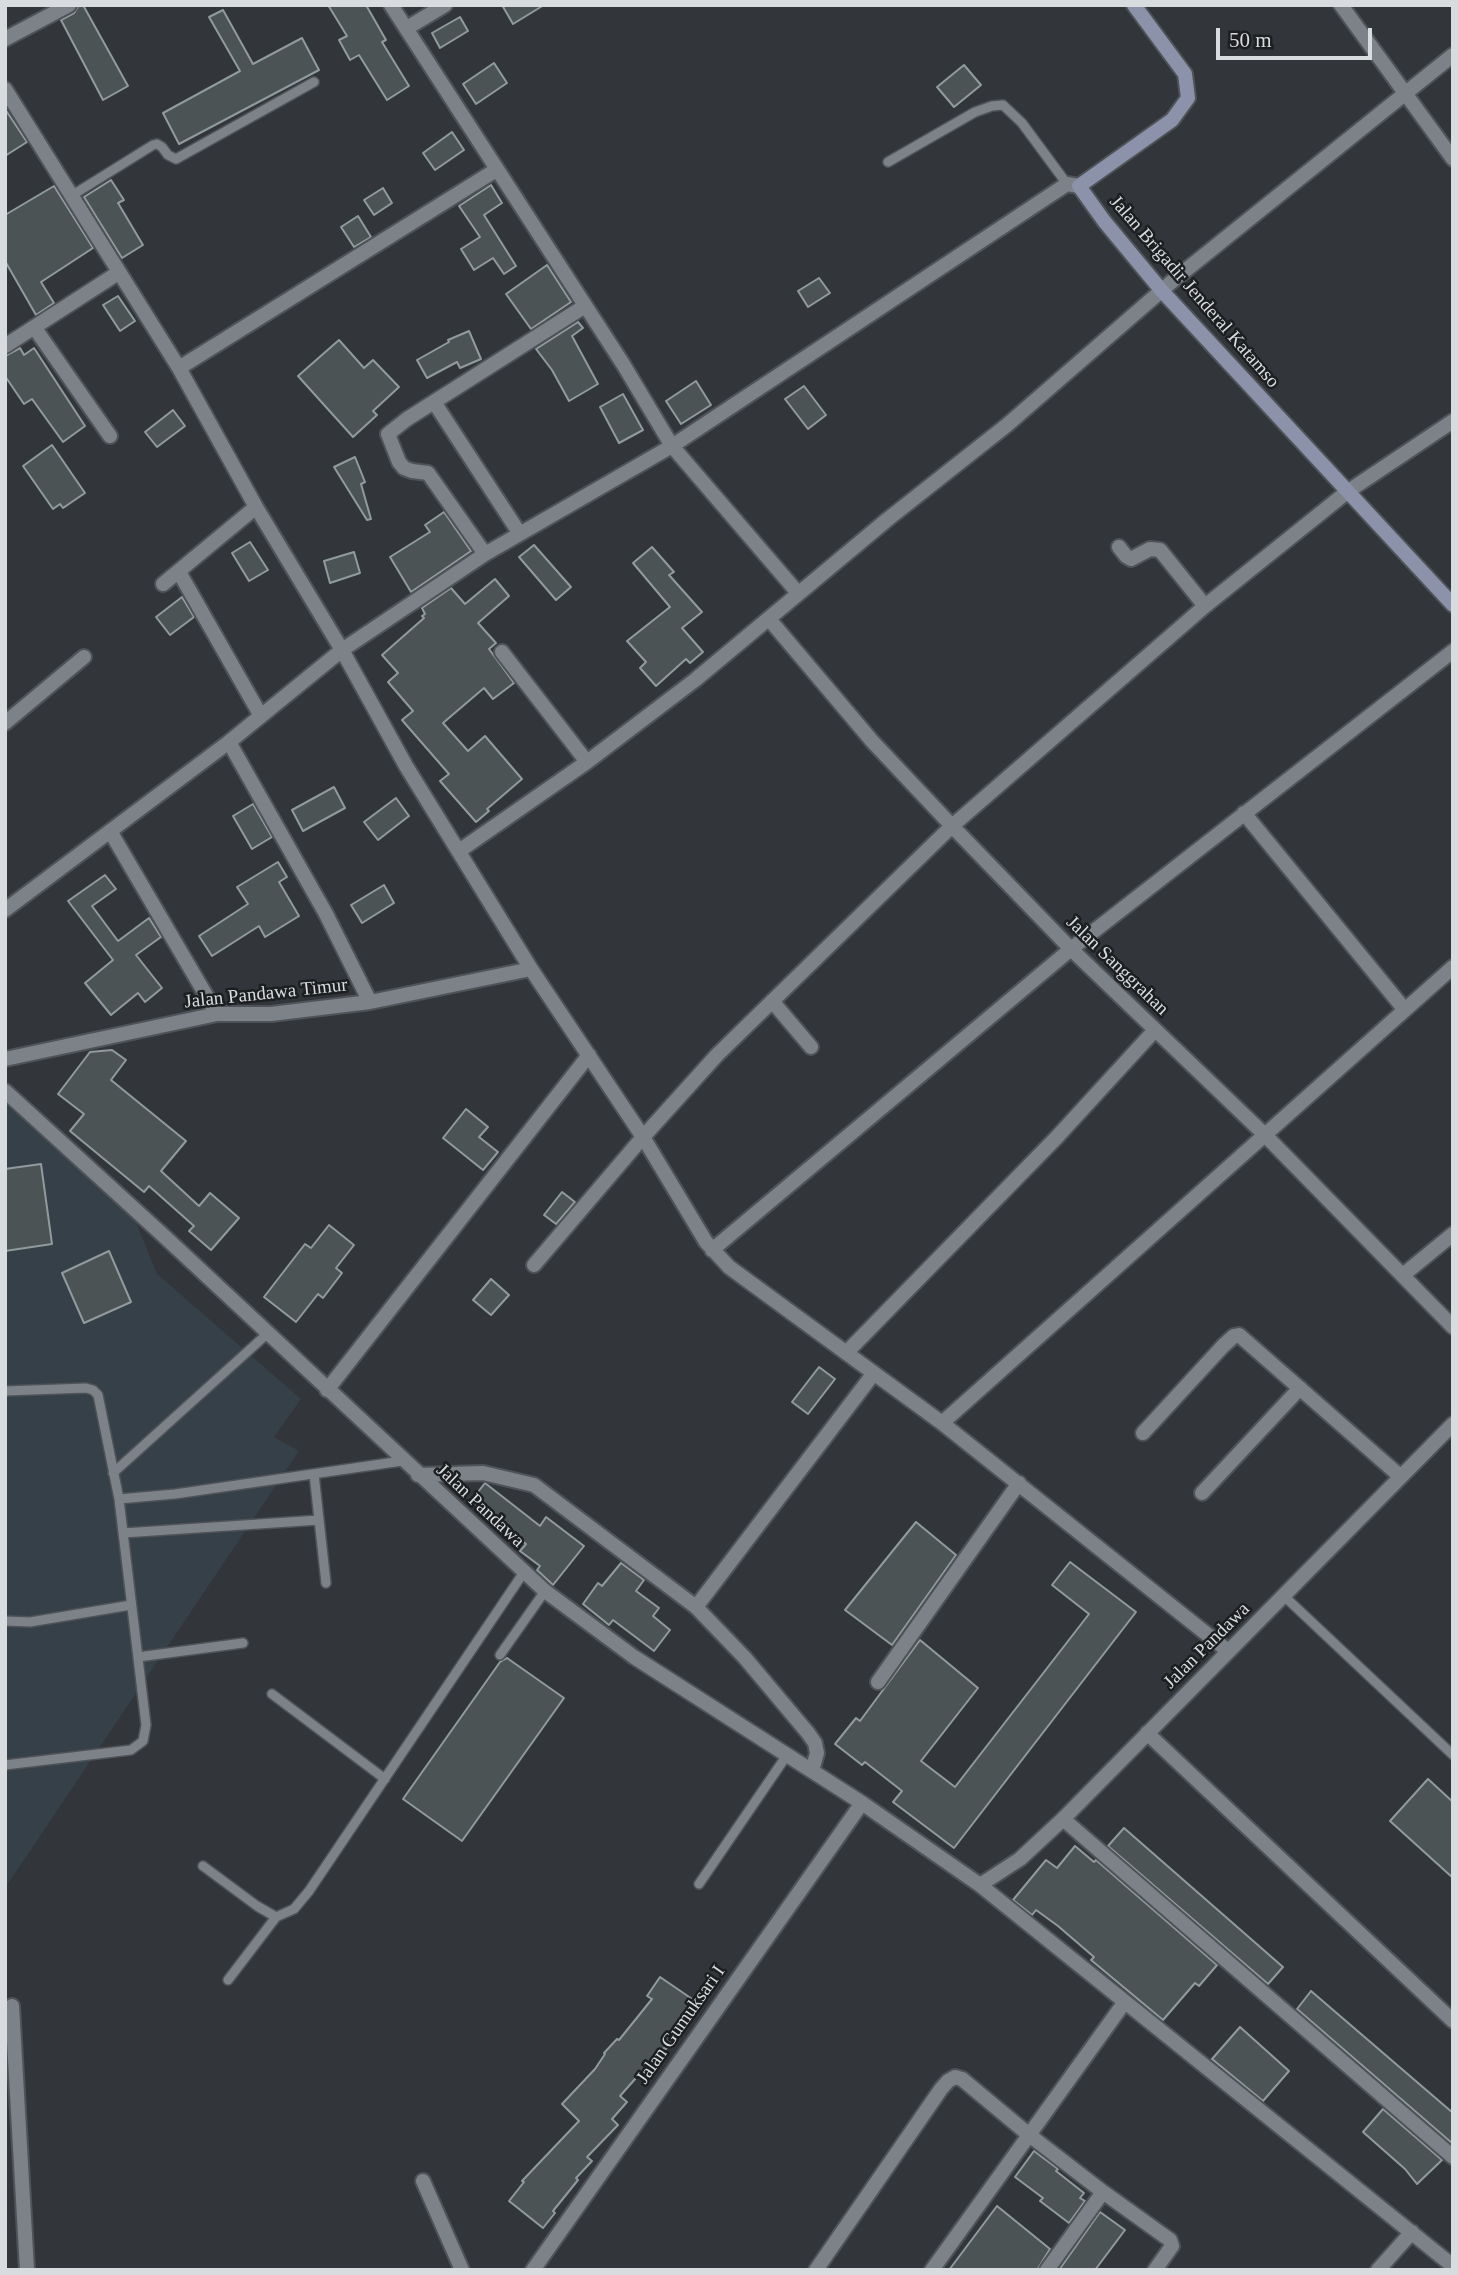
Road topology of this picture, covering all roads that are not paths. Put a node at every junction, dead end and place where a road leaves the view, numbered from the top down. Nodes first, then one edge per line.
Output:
1 (69, 5) edge
2 (391, 5) edge
3 (446, 5) edge
4 (1134, 5) edge
5 (1341, 5) edge
6 (407, 28) junction
7 (5, 39) edge
8 (1453, 55) edge
9 (314, 82) dead end
10 (5, 89) edge
11 (1405, 92) junction
12 (1453, 159) edge
13 (888, 162) dead end
14 (496, 170) junction
15 (1073, 185) junction
16 (71, 196) junction
17 (118, 273) junction
18 (1162, 291) junction
19 (585, 306) junction
20 (34, 327) junction
21 (5, 346) edge
22 (179, 368) junction
23 (434, 402) junction
24 (1453, 421) edge
25 (110, 436) dead end
26 (672, 446) junction
27 (1347, 492) junction
28 (256, 507) junction
29 (520, 534) junction
30 (1119, 547) dead end
31 (485, 554) junction
32 (179, 572) junction
33 (163, 584) dead end
34 (798, 593) junction
35 (1453, 604) edge
36 (1205, 606) junction
37 (769, 619) junction
38 (342, 650) junction
39 (1453, 651) edge
40 (502, 652) dead end
41 (84, 657) dead end
42 (261, 716) junction
43 (5, 723) edge
44 (229, 742) junction
45 (587, 762) junction
46 (1244, 813) junction
47 (952, 826) junction
48 (110, 831) junction
49 (459, 851) junction
50 (5, 911) edge
51 (1071, 949) junction
52 (1453, 967) edge
53 (531, 969) junction
54 (772, 1001) junction
55 (370, 1002) junction
56 (1405, 1010) junction
57 (217, 1014) junction
58 (1155, 1030) junction
59 (811, 1046) dead end
60 (589, 1055) junction
61 (5, 1059) edge
62 (5, 1091) edge
63 (1265, 1135) junction
64 (643, 1137) junction
65 (1453, 1234) edge
66 (712, 1250) junction
67 (534, 1265) dead end
68 (1404, 1275) junction
69 (1453, 1327) edge
70 (267, 1334) junction
71 (846, 1353) junction
72 (874, 1373) junction
73 (1300, 1388) junction
74 (327, 1390) junction
75 (5, 1391) edge
76 (942, 1423) junction
77 (1453, 1424) edge
78 (1143, 1433) dead end
79 (402, 1461) junction
80 (114, 1473) junction
81 (314, 1474) junction
82 (418, 1475) junction
83 (1401, 1477) junction
84 (1018, 1483) junction
85 (1202, 1493) dead end
86 (119, 1499) junction
87 (319, 1520) junction
88 (123, 1533) junction
89 (524, 1572) junction
90 (326, 1583) dead end
91 (545, 1591) junction
92 (1284, 1596) junction
93 (131, 1605) junction
94 (696, 1607) junction
95 (5, 1621) edge
96 (243, 1643) dead end
97 (1228, 1651) junction
98 (500, 1655) dead end
99 (138, 1657) junction
100 (878, 1682) dead end
101 (272, 1694) dead end
102 (1147, 1733) junction
103 (787, 1755) junction
104 (1453, 1755) edge
105 (5, 1765) edge
106 (812, 1770) junction
107 (385, 1779) junction
108 (862, 1803) junction
109 (1063, 1819) junction
110 (203, 1866) dead end
111 (698, 1884) dead end
112 (979, 1885) junction
113 (276, 1917) junction
114 (228, 1980) dead end
115 (1124, 2003) junction
116 (12, 2006) dead end
117 (1453, 2021) edge
118 (1028, 2134) junction
119 (1453, 2157) edge
120 (423, 2181) dead end
121 (1103, 2192) junction
122 (1412, 2232) junction
123 (1453, 2266) edge
124 (27, 2270) edge
125 (461, 2270) edge
126 (533, 2270) edge
127 (816, 2270) edge
128 (932, 2270) edge
129 (1047, 2270) edge
130 (1155, 2270) edge
131 (1378, 2270) edge

1 - 7 street
2 - 6 street
3 - 6 street
4 - 15 main road
5 - 11 street
6 - 14 street
8 - 11 street
9 - 16 lane
10 - 16 street
11 - 12 street
11 - 18 street
13 - 15 lane
14 - 19 street
14 - 22 street
15 - 18 main road, Jalan Brigadir Jenderal Katamso
15 - 26 street
16 - 17 street
17 - 20 street
17 - 22 street
18 - 27 main road, Jalan Brigadir Jenderal Katamso
18 - 34 street
19 - 23 street
19 - 26 street
20 - 21 street
20 - 25 street
22 - 28 street
23 - 29 street
23 - 31 street
24 - 27 street
26 - 29 street
26 - 34 street
27 - 35 main road, Jalan Brigadir Jenderal Katamso
27 - 36 street
28 - 32 street
28 - 38 street
29 - 31 street
30 - 36 street
31 - 38 street
32 - 33 street
32 - 42 street
34 - 37 street
36 - 47 street
37 - 45 street
37 - 47 street, Jalan Sanggrahan
38 - 42 street
38 - 49 street
39 - 46 street
40 - 45 street
41 - 43 street
42 - 44 street
44 - 48 street
44 - 55 street
45 - 49 street
46 - 51 street
46 - 56 street
47 - 51 street, Jalan Sanggrahan
47 - 54 street
48 - 50 street
48 - 57 street
49 - 53 street
51 - 58 street, Jalan Sanggrahan
51 - 66 street
52 - 56 street
53 - 55 street, Jalan Pandawa Timur
53 - 60 street
54 - 59 street
54 - 64 street
55 - 57 street, Jalan Pandawa Timur
56 - 63 street
57 - 61 street, Jalan Pandawa Timur
58 - 63 street, Jalan Sanggrahan
58 - 71 street
60 - 64 street
60 - 74 street
62 - 70 street, Jalan Pandawa
63 - 68 street, Jalan Sanggrahan
63 - 76 street
64 - 66 street
64 - 67 street
65 - 68 street
66 - 71 street
68 - 69 street, Jalan Sanggrahan
70 - 74 street, Jalan Pandawa
70 - 80 lane
71 - 72 street
72 - 76 street
72 - 94 street
73 - 78 street
73 - 83 street
73 - 85 street
74 - 79 street, Jalan Pandawa
75 - 80 lane
76 - 84 street
77 - 83 street, Jalan Pandawa
79 - 81 lane
79 - 82 street, Jalan Pandawa
80 - 86 lane
81 - 86 lane
81 - 87 lane
82 - 89 street, Jalan Pandawa
82 - 94 street
83 - 92 street, Jalan Pandawa
84 - 97 street
84 - 100 street
86 - 88 lane
87 - 88 lane
87 - 90 lane
88 - 93 lane
89 - 91 street, Jalan Pandawa
89 - 107 lane
91 - 98 lane
91 - 103 street, Jalan Pandawa
92 - 97 street, Jalan Pandawa
92 - 104 lane
93 - 95 lane
93 - 99 lane
94 - 106 street
96 - 99 lane
97 - 102 street, Jalan Pandawa
99 - 105 lane
101 - 107 lane
102 - 109 street, Jalan Pandawa
102 - 117 street
103 - 106 street, Jalan Pandawa
103 - 111 lane
106 - 108 street, Jalan Pandawa
107 - 113 lane
108 - 112 street, Jalan Pandawa
108 - 126 street, Jalan Gumuksari I
109 - 112 street, Jalan Pandawa
109 - 119 street
110 - 113 lane
112 - 115 street, Jalan Pandawa
113 - 114 lane
115 - 118 street
115 - 122 street, Jalan Pandawa
116 - 124 street
118 - 121 street
118 - 127 street
118 - 128 street
120 - 125 street
121 - 129 street
121 - 130 street
122 - 123 street, Jalan Pandawa
122 - 131 street

